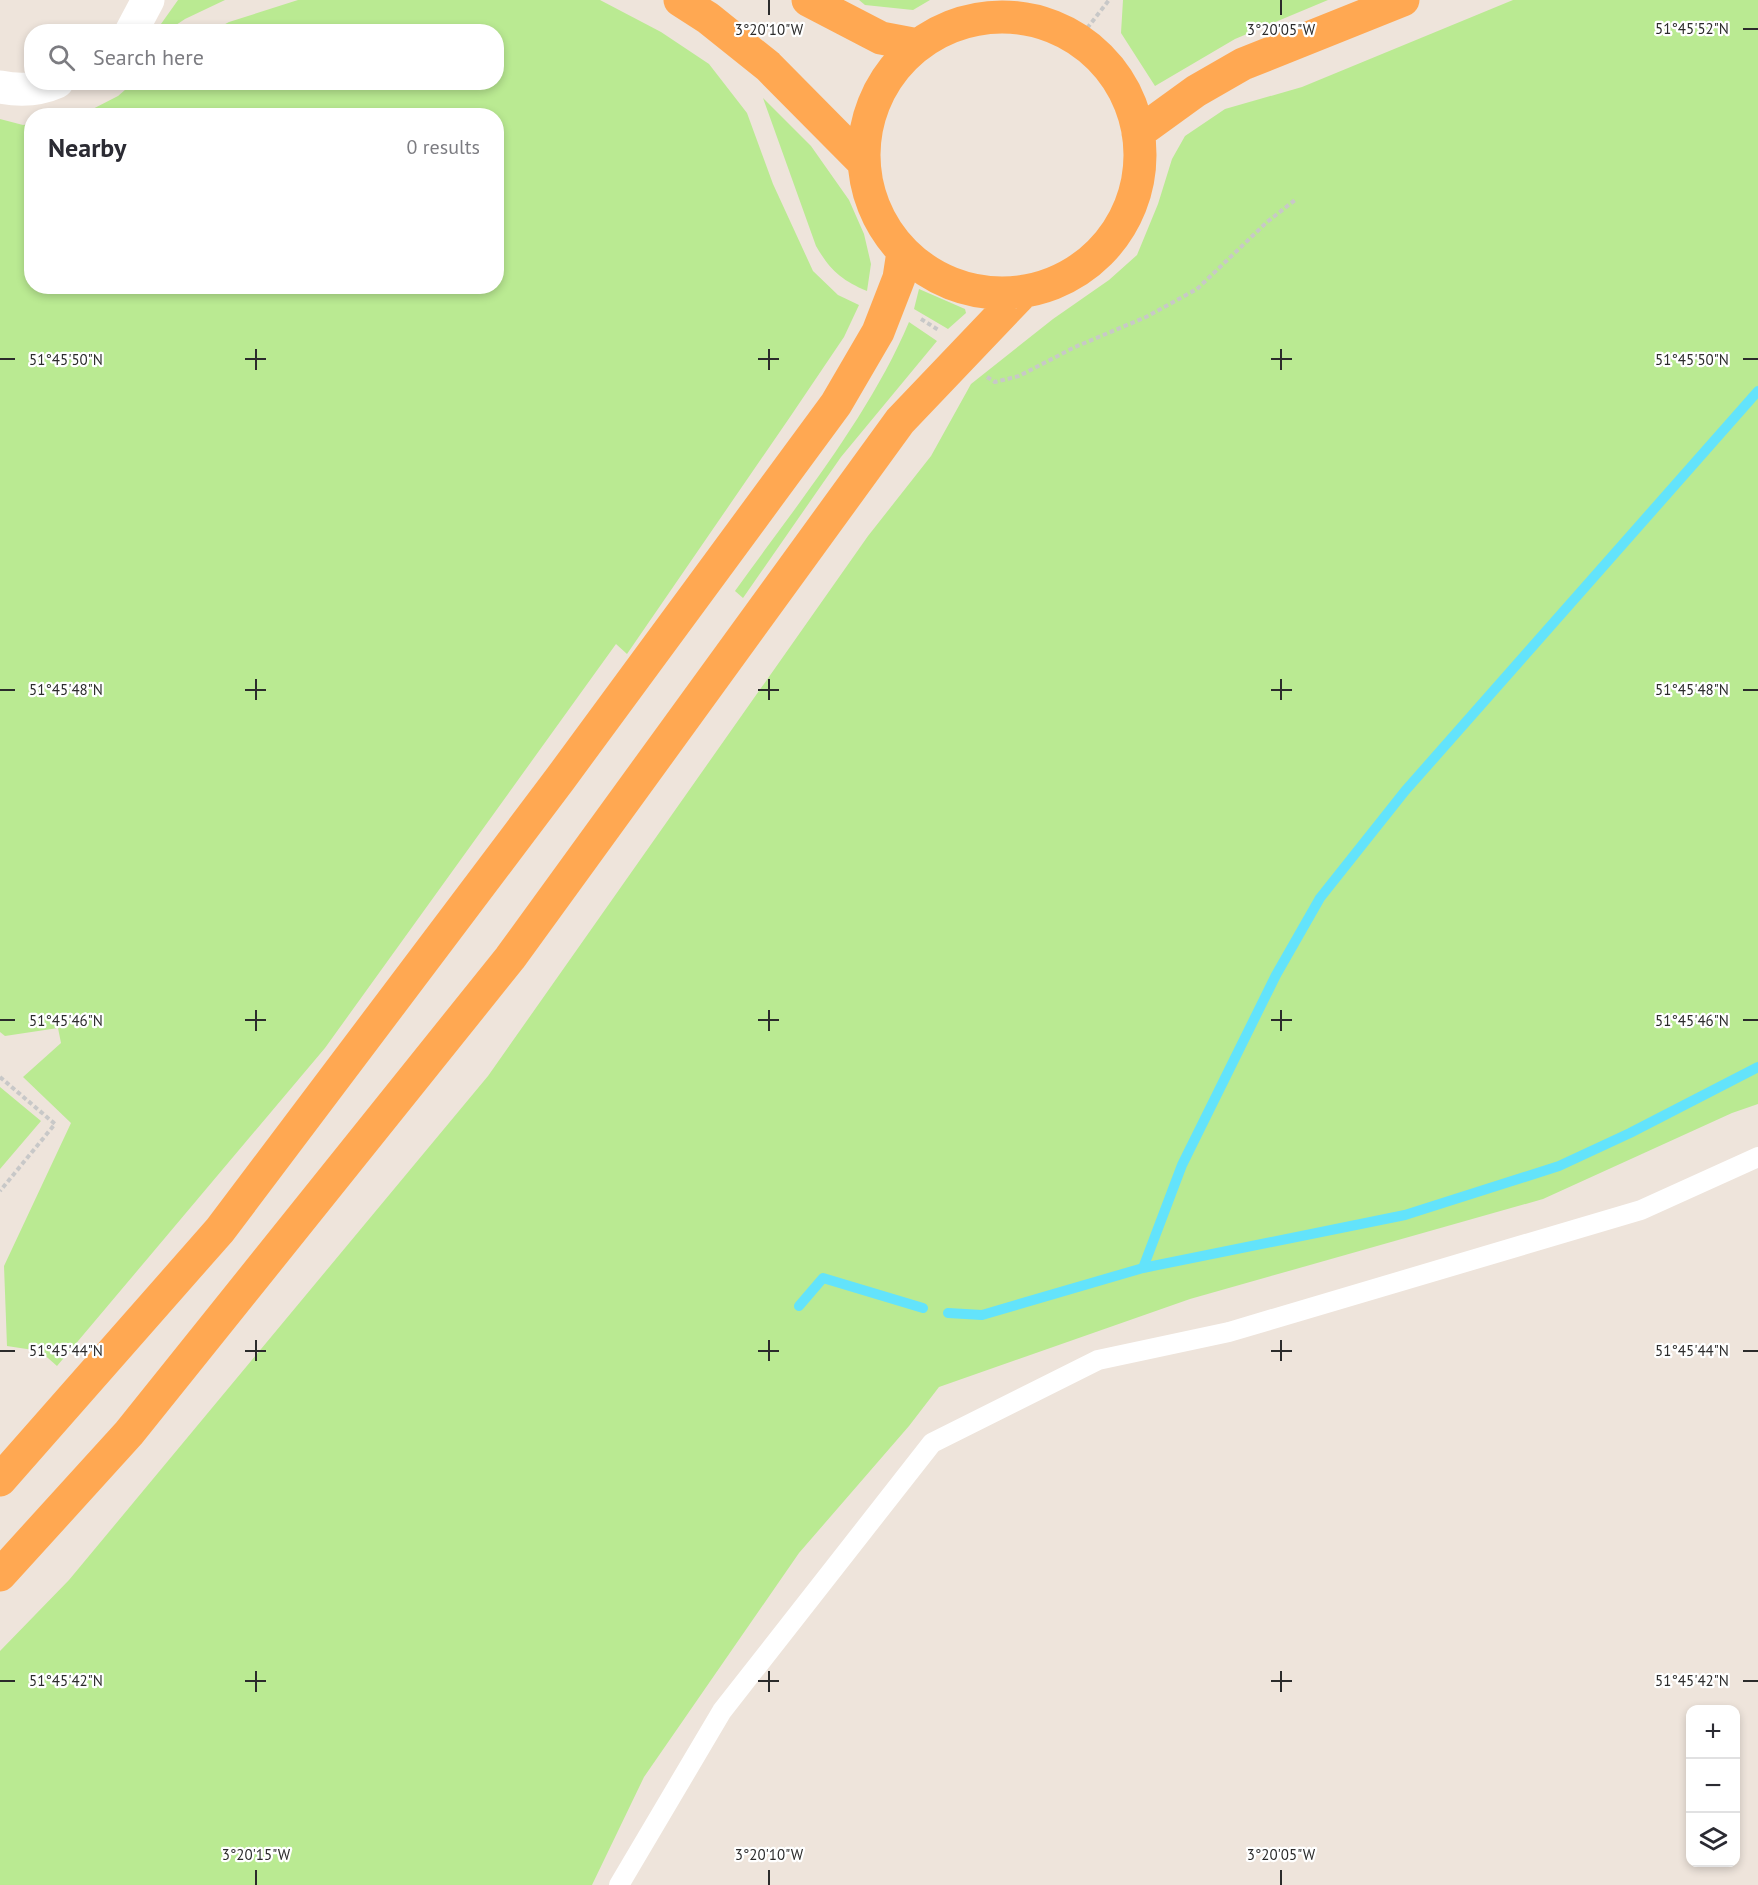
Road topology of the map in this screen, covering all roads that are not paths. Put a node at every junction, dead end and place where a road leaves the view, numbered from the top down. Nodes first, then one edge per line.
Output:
1 (148, 0) edge
2 (680, 0) edge
3 (808, 0) edge
4 (1403, 0) edge
5 (135, 24) edge
6 (918, 45) junction
7 (0, 87) edge
8 (24, 89) edge
9 (1138, 133) junction
10 (863, 162) junction
11 (903, 252) junction
12 (1024, 291) junction
13 (1758, 1157) edge
14 (0, 1480) edge
15 (0, 1575) edge
16 (619, 1885) edge

1 - 5 street
2 - 10 highway
3 - 6 highway
4 - 9 highway
6 - 9 highway
6 - 10 highway
7 - 8 street
9 - 12 highway
10 - 11 highway
11 - 12 highway
11 - 14 highway
12 - 15 highway
13 - 16 lane

